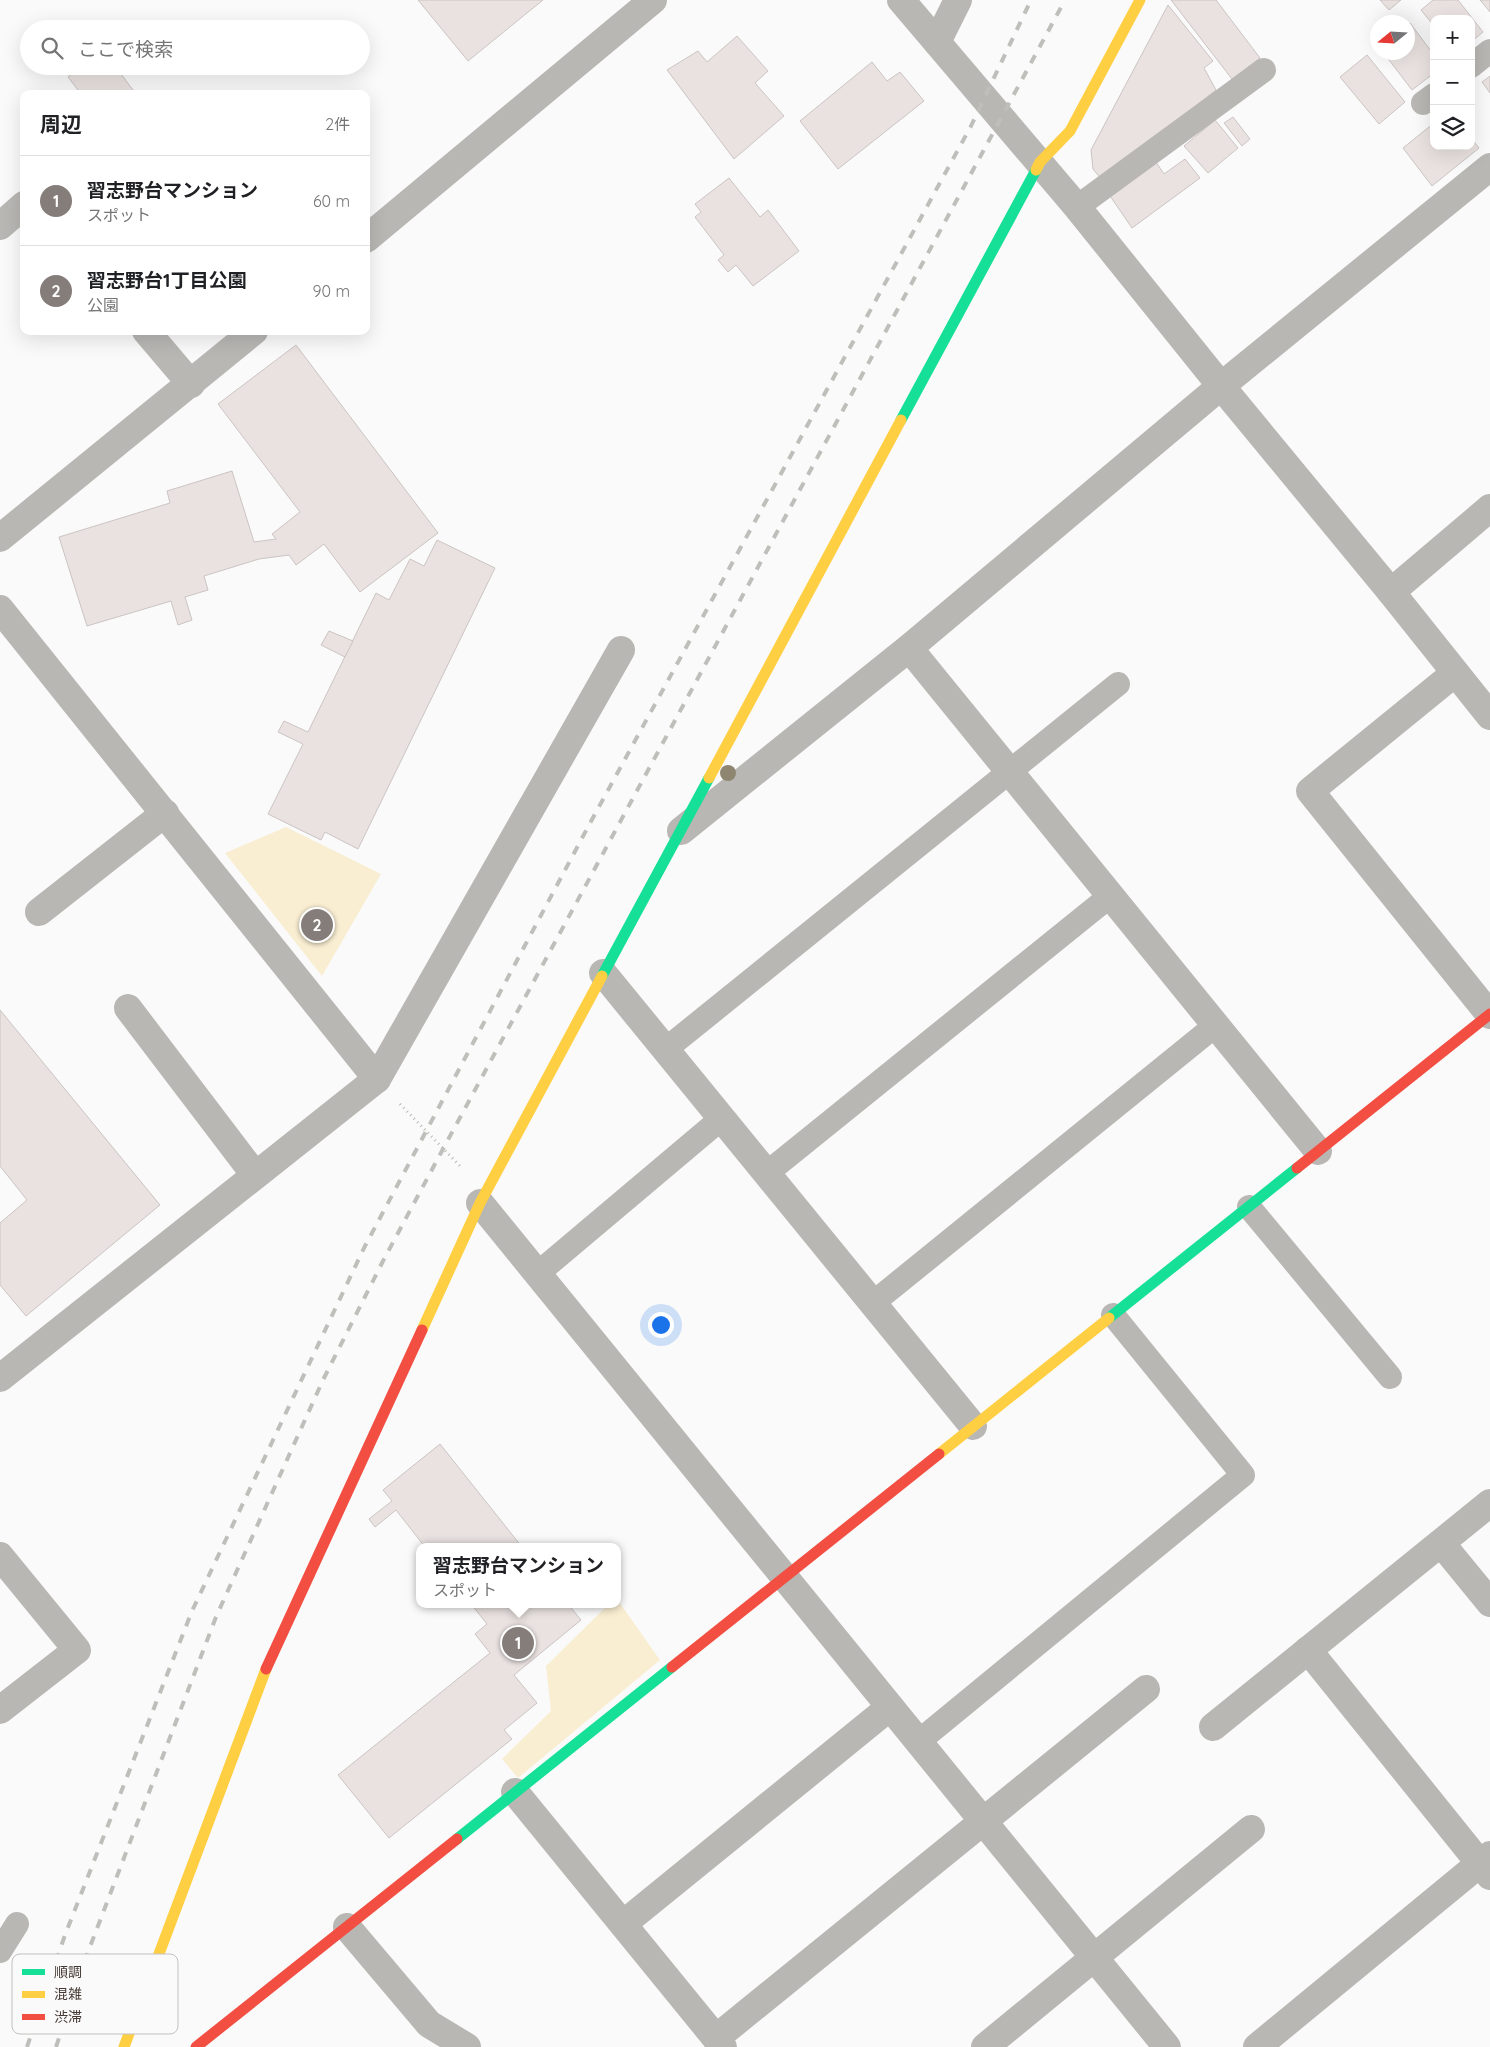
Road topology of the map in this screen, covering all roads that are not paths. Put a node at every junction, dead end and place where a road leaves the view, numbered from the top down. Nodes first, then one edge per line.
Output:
1 (653, 0) edge
2 (901, 0) edge
3 (958, 0) edge
4 (1140, 0) edge
5 (937, 42) junction
6 (1490, 51) edge
7 (1475, 63) edge
8 (1264, 70) dead end
9 (1040, 162) junction
10 (1490, 167) edge
11 (1077, 207) junction
12 (20, 208) edge
13 (0, 226) edge
14 (370, 236) edge
15 (149, 335) edge
16 (249, 335) edge
17 (190, 384) junction
18 (1221, 386) junction
19 (1490, 508) edge
20 (0, 538) edge
21 (1392, 592) junction
22 (0, 609) edge
23 (908, 648) junction
24 (621, 650) dead end
25 (1455, 673) junction
26 (1118, 684) dead end
27 (1490, 716) edge
28 (1010, 772) junction
29 (165, 813) junction
30 (681, 831) junction
31 (1110, 896) junction
32 (40, 912) dead end
33 (603, 973) junction
34 (128, 1008) dead end
35 (1490, 1014) edge
36 (1216, 1025) junction
37 (666, 1049) junction
38 (376, 1079) junction
39 (722, 1118) junction
40 (1318, 1151) junction
41 (767, 1172) junction
42 (255, 1175) junction
43 (483, 1197) junction
44 (1249, 1207) junction
45 (537, 1274) junction
46 (873, 1303) junction
47 (1113, 1315) junction
48 (1390, 1377) dead end
49 (0, 1378) edge
50 (974, 1426) junction
51 (1490, 1503) edge
52 (1441, 1543) junction
53 (0, 1556) edge
54 (784, 1577) junction
55 (1490, 1603) edge
56 (1308, 1650) junction
57 (1146, 1690) dead end
58 (890, 1707) junction
59 (0, 1710) edge
60 (1212, 1727) dead end
61 (918, 1742) junction
62 (515, 1792) junction
63 (984, 1822) junction
64 (1251, 1829) dead end
65 (1487, 1865) edge
66 (18, 1924) dead end
67 (623, 1924) junction
68 (347, 1927) junction
69 (0, 1952) edge
70 (159, 1954) edge
71 (1094, 1958) junction
72 (129, 2034) edge
73 (719, 2043) edge
74 (124, 2047) edge
75 (196, 2047) edge
76 (468, 2047) edge
77 (986, 2047) edge
78 (1167, 2047) edge
79 (1257, 2047) edge

1 - 14 street
2 - 5 street
3 - 5 street
4 - 9 street
5 - 9 street
6 - 7 lane
8 - 11 lane
9 - 11 street
9 - 30 street
10 - 18 street
11 - 18 street
12 - 13 street
15 - 17 street
16 - 17 street
17 - 20 street
18 - 21 street
18 - 23 street
19 - 21 street
21 - 25 street
22 - 29 street
23 - 28 street
23 - 30 street
24 - 38 street
25 - 27 street
25 - 35 street
26 - 28 lane
28 - 31 street
28 - 37 lane
29 - 32 street
29 - 38 street
30 - 33 street
31 - 36 street
31 - 41 lane
33 - 37 street
33 - 43 street
34 - 42 street
35 - 40 street
36 - 40 street
36 - 46 lane
37 - 39 street
38 - 42 street
39 - 41 street
39 - 45 lane
40 - 44 street
41 - 46 street
42 - 49 street
43 - 45 street
43 - 70 street
44 - 47 street
44 - 48 lane
45 - 54 street
46 - 50 street
47 - 50 street
47 - 61 lane
50 - 54 street
51 - 52 street
52 - 55 street
52 - 56 street
53 - 59 street
54 - 58 street
54 - 62 street
56 - 60 street
56 - 65 street
57 - 63 street
58 - 61 street
58 - 67 street
61 - 63 street
62 - 67 street
62 - 68 street
63 - 71 street
63 - 73 street
64 - 71 street
65 - 79 street
66 - 69 lane
67 - 73 street
68 - 75 street
68 - 76 street
71 - 77 street
71 - 78 street
72 - 74 street

